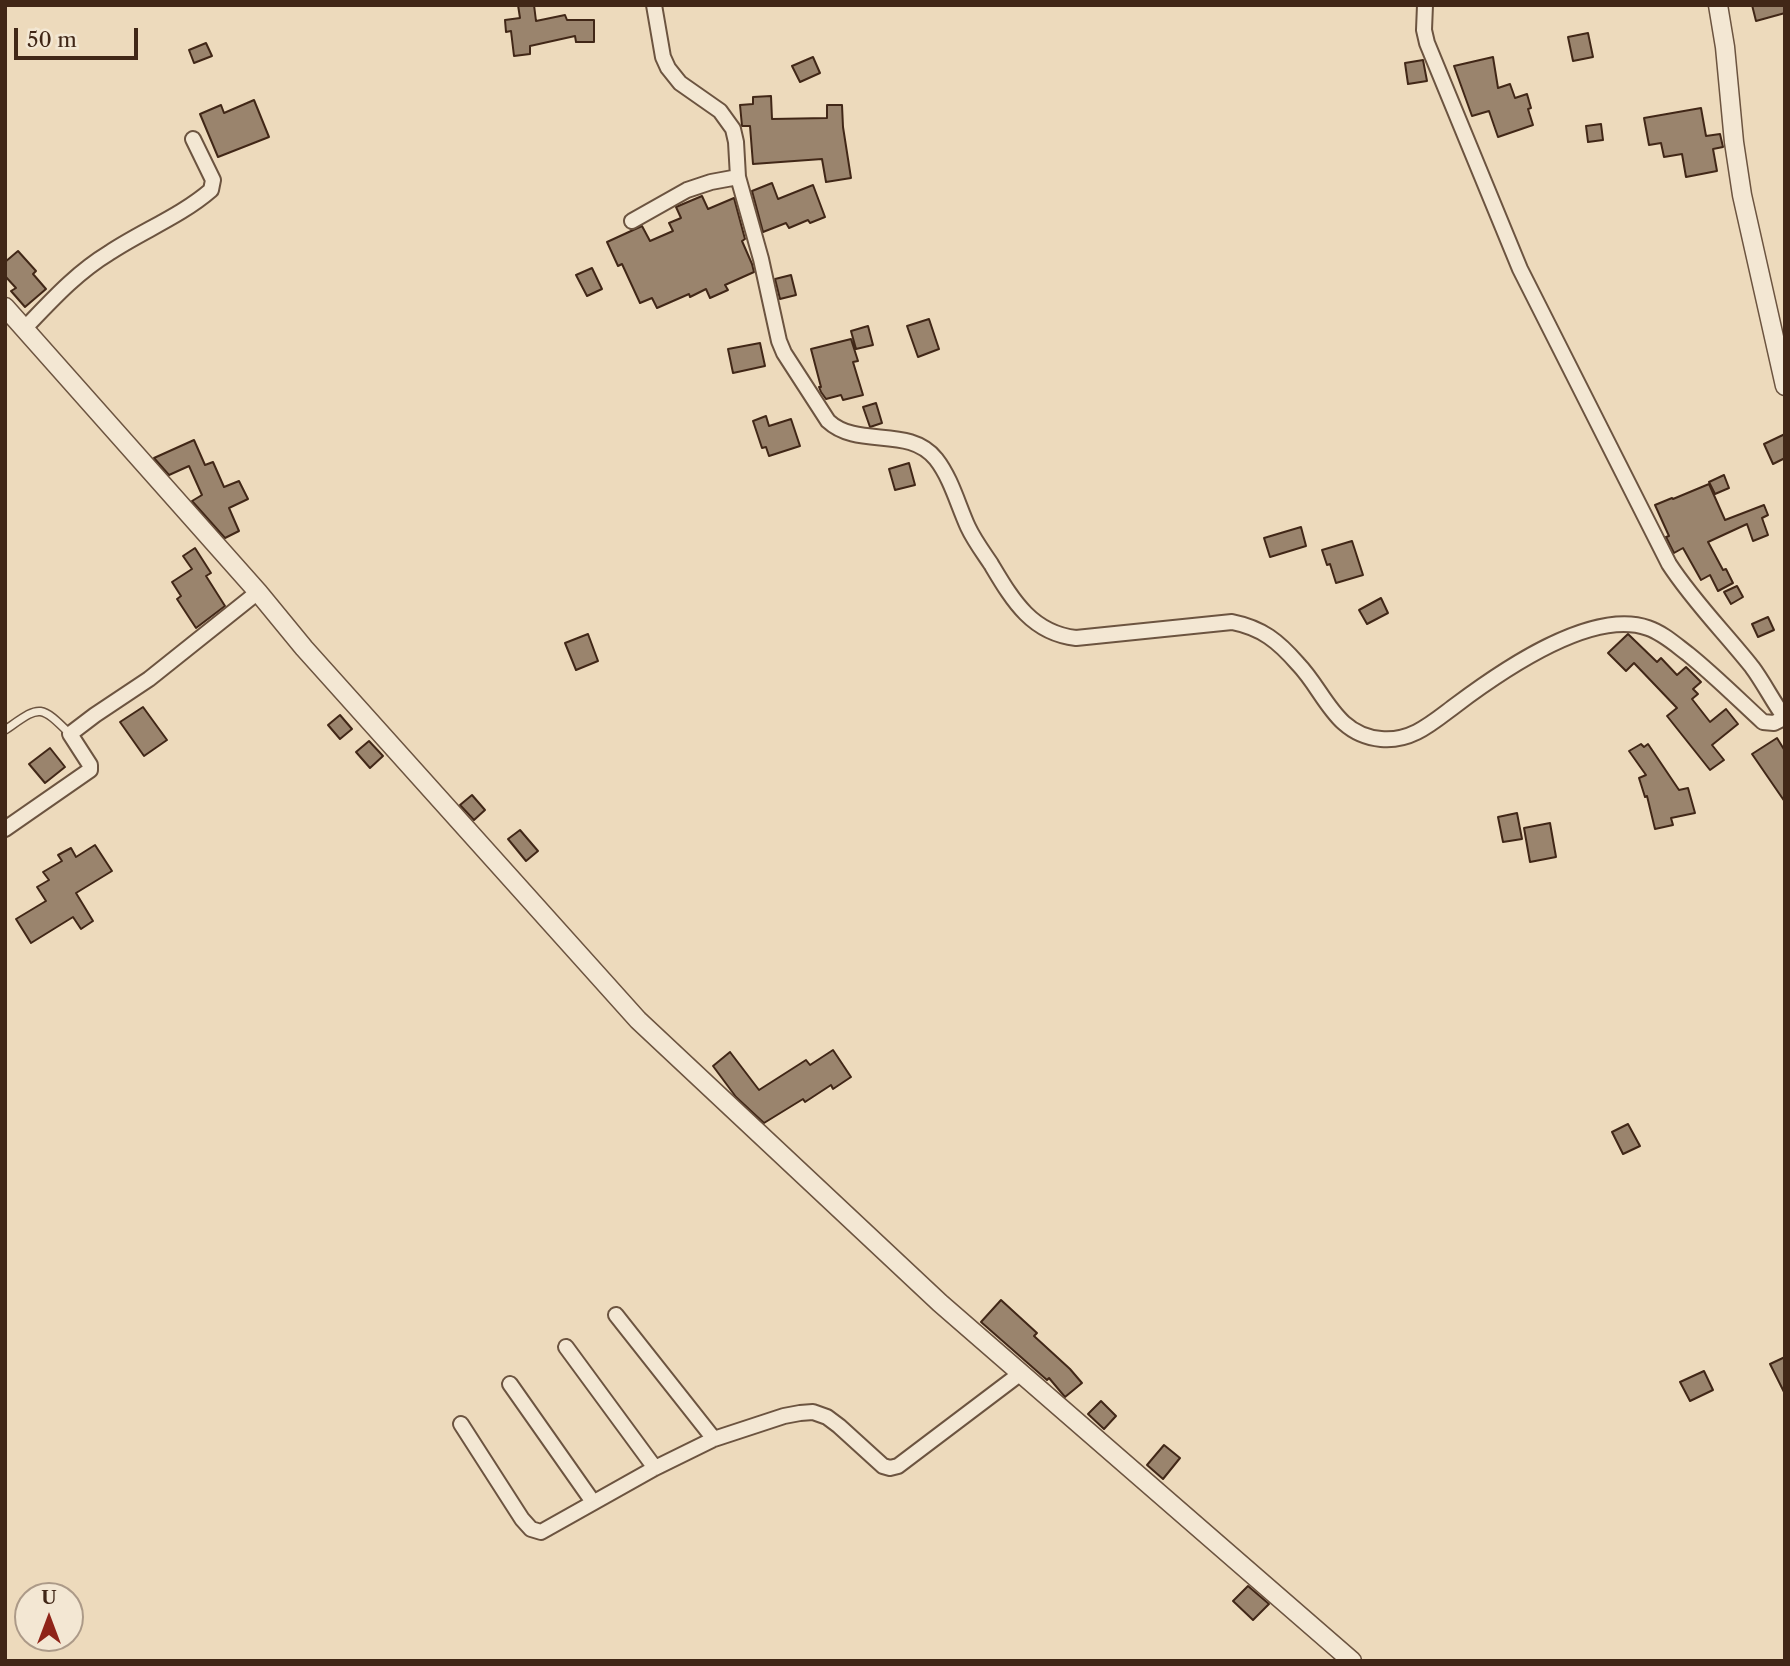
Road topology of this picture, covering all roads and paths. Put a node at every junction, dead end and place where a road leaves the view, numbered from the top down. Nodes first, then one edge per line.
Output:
1 (654, 5) edge
2 (1425, 5) edge
3 (1718, 5) edge
4 (193, 139) dead end
5 (737, 177) junction
6 (632, 221) dead end
7 (5, 307) edge
8 (24, 329) junction
9 (1785, 386) edge
10 (258, 592) junction
11 (1784, 718) edge
12 (5, 730) edge
13 (70, 734) junction
14 (5, 829) edge
15 (616, 1315) dead end
16 (566, 1347) dead end
17 (1021, 1373) junction
18 (510, 1384) dead end
19 (461, 1424) dead end
20 (714, 1439) junction
21 (655, 1468) junction
22 (593, 1502) junction
23 (1352, 1661) edge

1 - 5 street
2 - 11 street
3 - 9 street
4 - 8 street
5 - 6 street
5 - 11 street
7 - 8 street
8 - 10 street
10 - 13 street
10 - 17 street
12 - 13 lane
13 - 14 street
15 - 20 street
16 - 21 street
17 - 20 street
17 - 23 street
18 - 22 street
19 - 22 street
20 - 21 street
21 - 22 street

